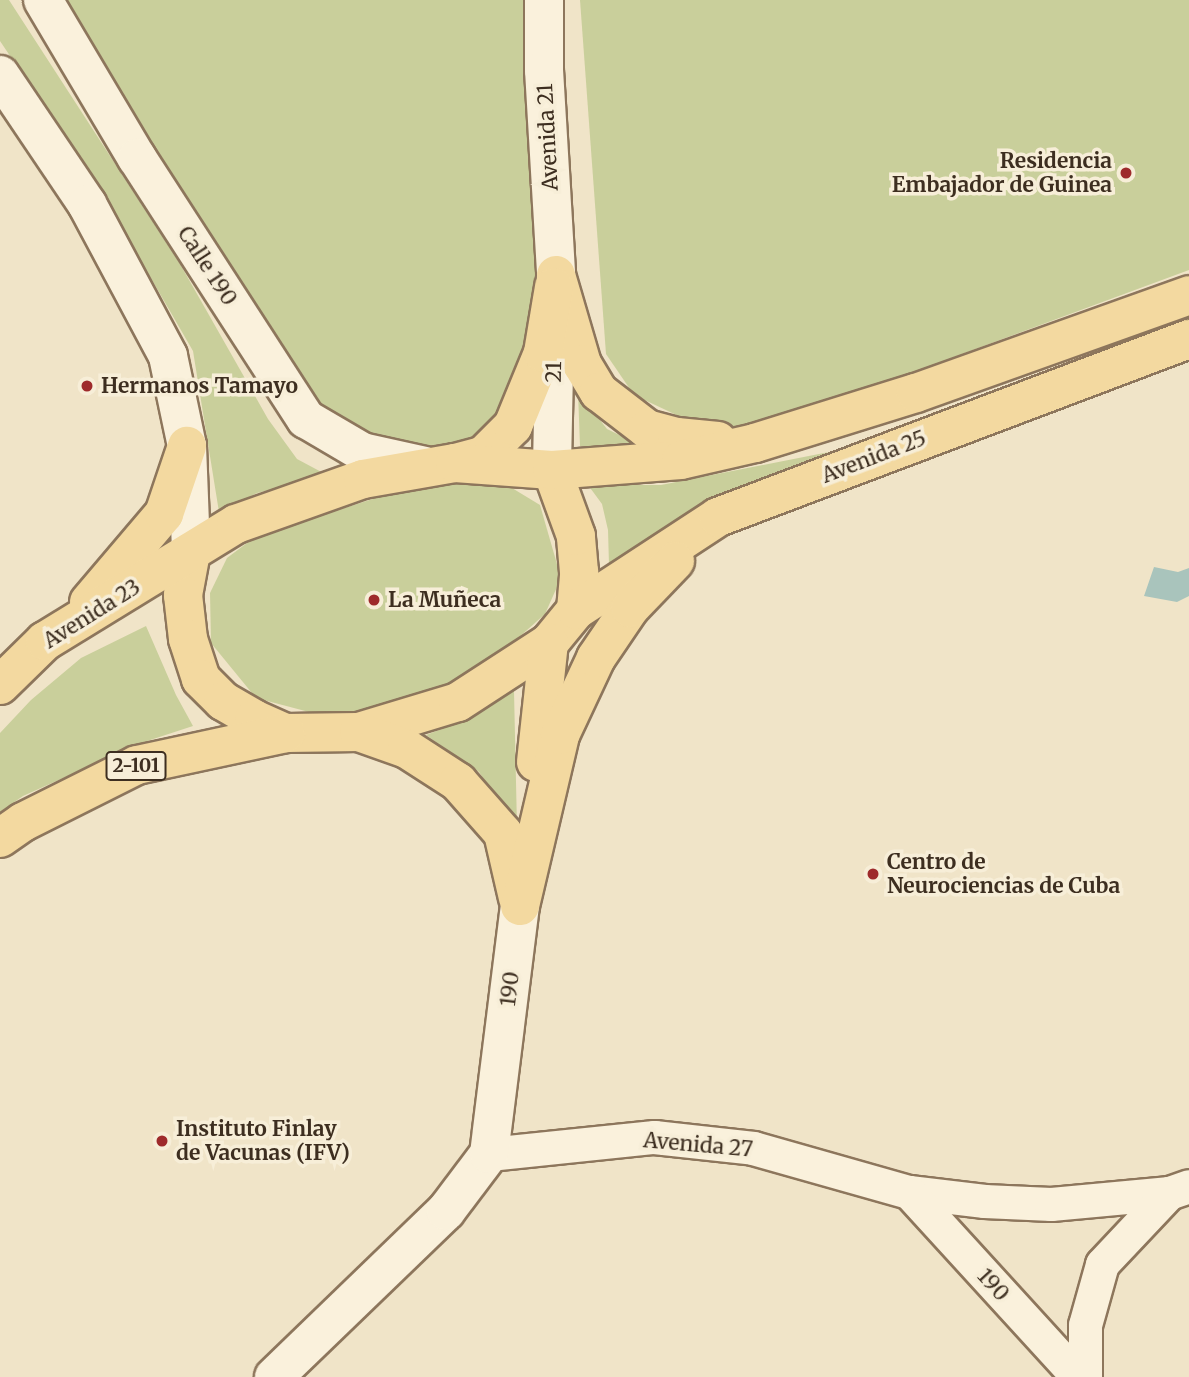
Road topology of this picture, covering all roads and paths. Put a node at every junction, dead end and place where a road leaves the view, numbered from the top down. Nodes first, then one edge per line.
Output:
1 (43, 0) edge
2 (544, 0) edge
3 (0, 75) edge
4 (556, 275) junction
5 (1189, 295) edge
6 (1189, 339) edge
7 (755, 443) junction
8 (187, 446) junction
9 (440, 464) junction
10 (552, 470) junction
11 (718, 517) junction
12 (191, 552) junction
13 (576, 610) junction
14 (46, 640) junction
15 (550, 643) junction
16 (0, 685) edge
17 (359, 732) junction
18 (286, 733) junction
19 (0, 838) edge
20 (520, 906) junction
21 (489, 1154) junction
22 (1179, 1189) edge
23 (909, 1192) junction
24 (274, 1377) edge
25 (1078, 1377) edge
26 (1085, 1377) edge

1 - 9 main road, Calle 190
2 - 4 main road, Avenida 21
3 - 8 main road
4 - 7 main road
4 - 9 main road
4 - 10 main road, 21
5 - 7 main road
6 - 11 main road, Avenida 25
7 - 10 main road
8 - 12 main road
8 - 14 main road
9 - 10 main road
9 - 12 main road, Avenida 23
10 - 13 main road
11 - 13 main road, Avenida 25
11 - 20 main road
12 - 14 main road, Avenida 23
12 - 18 main road
13 - 15 main road, Avenida 25
14 - 16 main road, Avenida 23
15 - 17 main road
15 - 20 main road
17 - 18 main road
17 - 20 main road
18 - 19 main road, 2-101
20 - 21 main road, 190
21 - 23 street, Avenida 27
21 - 24 main road
22 - 23 street, Avenida 27
22 - 26 street, Avenida 27
23 - 25 street, 190

